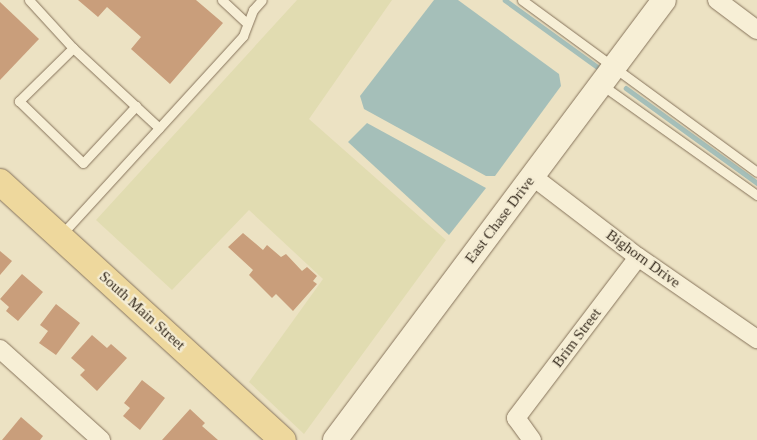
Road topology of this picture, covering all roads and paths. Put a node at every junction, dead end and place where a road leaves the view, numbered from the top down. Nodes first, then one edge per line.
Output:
1 (29, 0) edge
2 (222, 0) edge
3 (262, 0) edge
4 (522, 0) edge
5 (664, 0) edge
6 (717, 0) edge
7 (247, 23) junction
8 (757, 30) edge
9 (73, 48) junction
10 (608, 75) junction
11 (136, 106) junction
12 (159, 128) junction
13 (757, 172) edge
14 (532, 176) junction
15 (0, 182) edge
16 (757, 195) edge
17 (60, 236) junction
18 (638, 257) junction
19 (757, 339) edge
20 (0, 349) edge
21 (101, 440) edge
22 (283, 440) edge
23 (335, 440) edge
24 (532, 440) edge

1 - 9 lane
2 - 7 lane
3 - 7 lane
4 - 10 lane
5 - 10 street, East Chase Drive
6 - 8 street
7 - 12 lane
9 - 11 lane
9 - 11 lane
10 - 13 lane
10 - 14 street, East Chase Drive
10 - 16 lane
11 - 12 lane
12 - 17 lane
14 - 18 street, Bighorn Drive
14 - 23 street, East Chase Drive
15 - 17 main road, South Main Street
17 - 22 main road, South Main Street
18 - 19 street, Bighorn Drive
18 - 24 street, Brim Street
20 - 21 street

